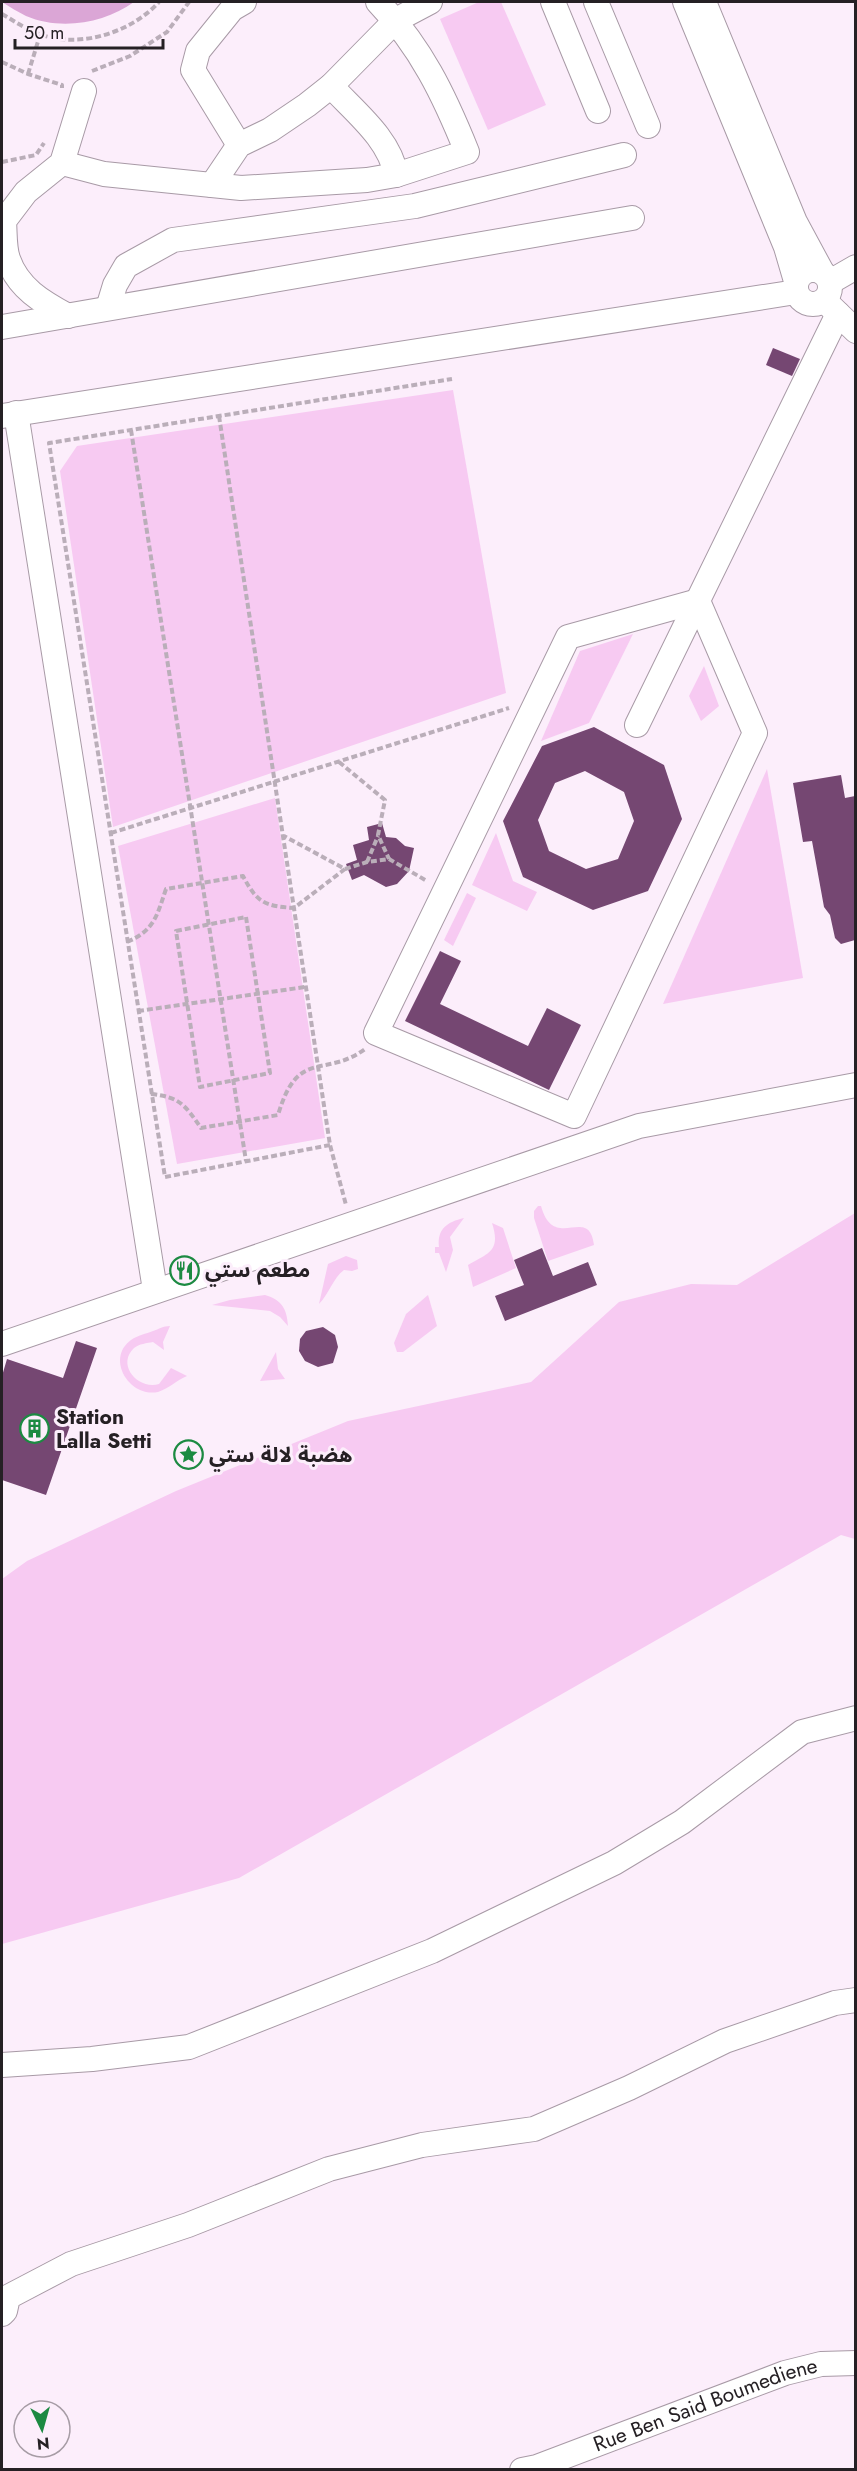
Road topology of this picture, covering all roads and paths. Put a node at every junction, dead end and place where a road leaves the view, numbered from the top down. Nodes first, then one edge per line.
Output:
1 (159, 2) edge
2 (189, 2) edge
3 (244, 2) edge
4 (378, 2) edge
5 (430, 2) edge
6 (553, 2) edge
7 (596, 2) edge
8 (685, 2) edge
9 (704, 2) edge
10 (2, 14) edge
11 (396, 20) junction
12 (39, 34) junction
13 (2, 62) edge
14 (27, 74) junction
15 (332, 86) junction
16 (69, 91) junction
17 (598, 111) dead end
18 (648, 126) dead end
19 (47, 138) dead end
20 (239, 145) junction
21 (624, 155) dead end
22 (2, 162) edge
23 (62, 163) junction
24 (396, 175) junction
25 (212, 185) junction
26 (26, 192) junction
27 (2, 198) edge
28 (632, 218) dead end
29 (855, 267) edge
30 (796, 287) junction
31 (829, 292) junction
32 (108, 309) junction
33 (68, 316) junction
34 (2, 327) edge
35 (855, 331) edge
36 (452, 378) dead end
37 (9, 414) edge
38 (219, 416) junction
39 (131, 430) junction
40 (698, 601) junction
41 (538, 699) junction
42 (637, 725) dead end
43 (338, 762) junction
44 (275, 782) junction
45 (191, 808) junction
46 (111, 833) junction
47 (283, 835) junction
48 (378, 836) junction
49 (388, 859) junction
50 (367, 862) junction
51 (345, 869) junction
52 (202, 883) junction
53 (445, 891) junction
54 (294, 908) junction
55 (209, 924) junction
56 (127, 942) junction
57 (305, 987) junction
58 (258, 994) junction
59 (220, 999) junction
60 (187, 1004) junction
61 (138, 1011) junction
62 (376, 1033) junction
63 (318, 1066) junction
64 (233, 1080) junction
65 (855, 1085) edge
66 (151, 1094) junction
67 (240, 1121) junction
68 (330, 1145) junction
69 (246, 1161) junction
70 (350, 1223) junction
71 (154, 1290) junction
72 (2, 1344) edge
73 (855, 1718) edge
74 (855, 2000) edge
75 (2, 2065) edge
76 (2, 2314) edge
77 (855, 2363) edge
78 (522, 2469) edge

1 - 12 path
2 - 16 path
3 - 20 street
4 - 11 street
5 - 11 street
6 - 17 street
7 - 18 street
8 - 30 street
9 - 31 street
10 - 12 path
11 - 15 street
11 - 24 street
12 - 14 path
13 - 14 path
14 - 16 path
15 - 20 street
15 - 24 street
16 - 23 street
19 - 22 path
20 - 25 street
21 - 32 street
23 - 25 street
23 - 26 street
24 - 25 street
26 - 27 street
26 - 33 street
28 - 32 street
29 - 31 street
30 - 31 street
30 - 37 street
31 - 35 street
31 - 40 street
32 - 33 street
33 - 34 street
36 - 38 path
37 - 71 street
38 - 39 path
38 - 44 path
39 - 45 path
39 - 46 path
40 - 41 street
40 - 42 street
40 - 62 street
41 - 43 path
41 - 53 street
43 - 44 path
43 - 48 path
44 - 45 path
44 - 47 path
45 - 46 path
45 - 52 path
46 - 56 path
47 - 51 path
47 - 54 path
48 - 49 path
48 - 50 path
49 - 50 path
49 - 53 path
50 - 51 path
51 - 54 path
52 - 54 path
52 - 55 path
52 - 56 path
53 - 62 street
54 - 57 path
55 - 58 path
55 - 59 path
55 - 60 path
56 - 61 path
57 - 58 path
57 - 63 path
58 - 59 path
58 - 64 path
59 - 60 path
59 - 64 path
60 - 61 path
60 - 64 path
61 - 66 path
62 - 63 path
63 - 67 path
63 - 68 path
64 - 67 path
65 - 70 street
66 - 67 path
66 - 69 path
67 - 69 path
68 - 69 path
68 - 70 path
70 - 71 street
71 - 72 street
73 - 75 street
74 - 76 street
77 - 78 street, Rue Ben Said Boumediene

